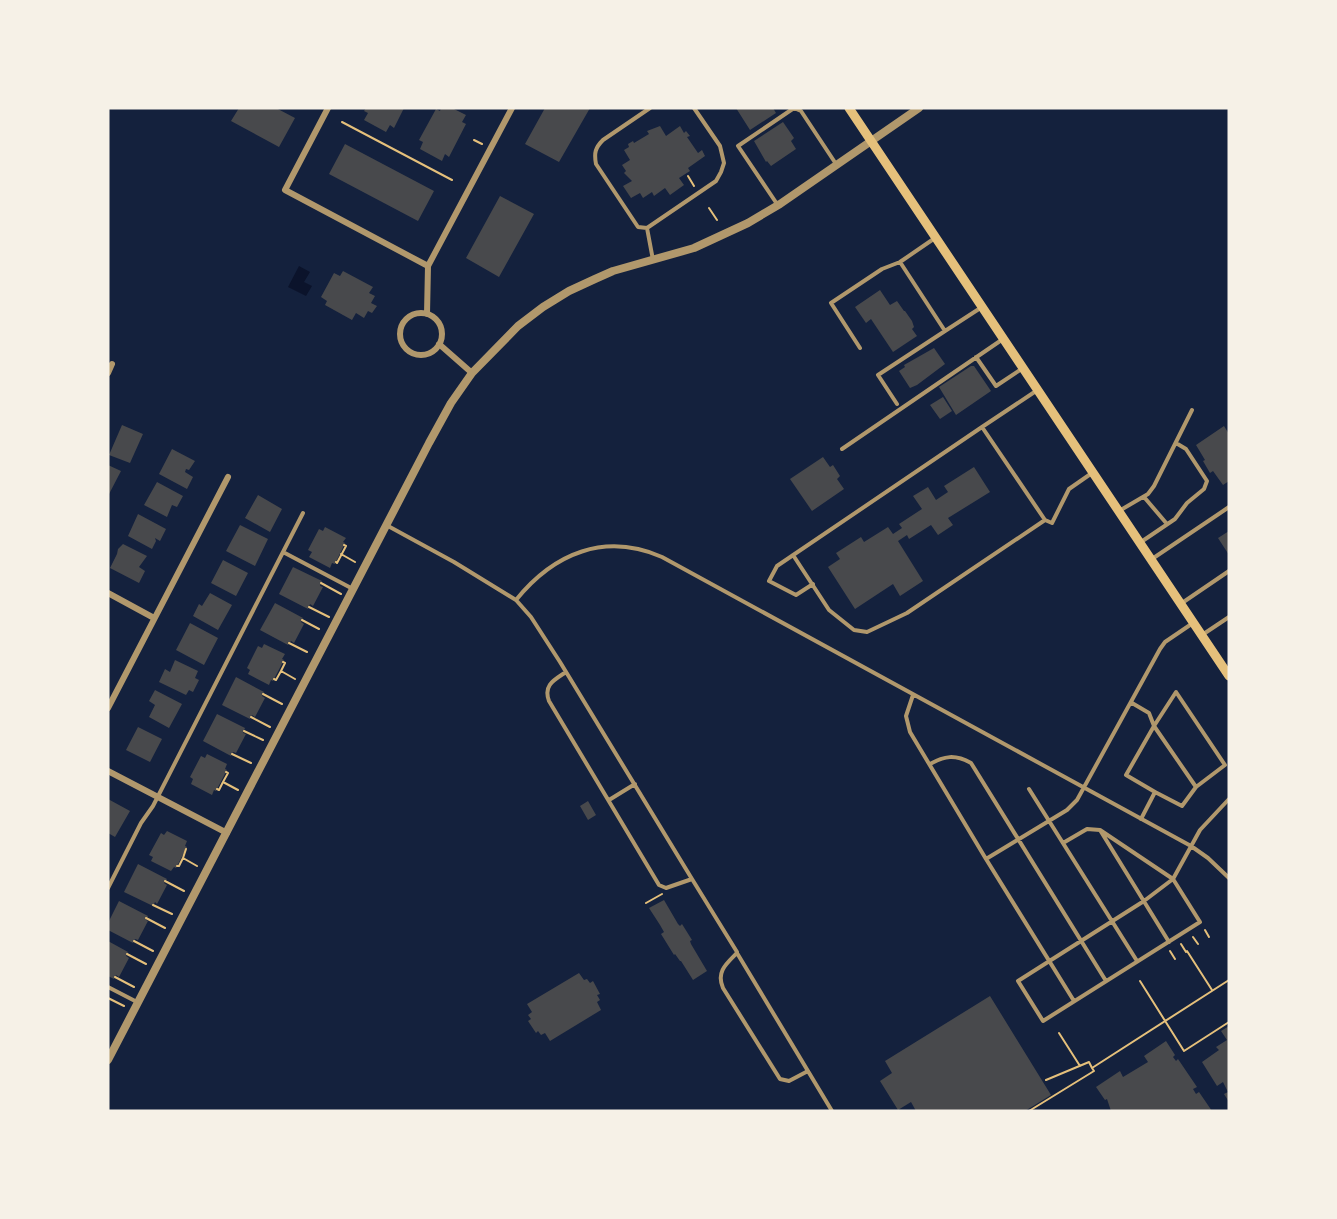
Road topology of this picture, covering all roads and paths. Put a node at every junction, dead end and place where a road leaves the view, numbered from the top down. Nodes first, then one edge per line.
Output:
1 (328, 108) edge
2 (512, 108) edge
3 (650, 108) edge
4 (694, 108) edge
5 (794, 108) edge
6 (849, 108) edge
7 (919, 108) edge
8 (803, 109) edge
9 (342, 122) dead end
10 (871, 140) junction
11 (836, 164) junction
12 (452, 180) dead end
13 (778, 205) junction
14 (709, 208) dead end
15 (717, 220) dead end
16 (647, 228) junction
17 (936, 237) junction
18 (653, 260) junction
19 (900, 262) junction
20 (428, 266) junction
21 (982, 307) junction
22 (427, 314) junction
23 (945, 331) junction
24 (1004, 338) junction
25 (439, 344) junction
26 (860, 348) dead end
27 (976, 357) junction
28 (112, 364) dead end
29 (1023, 368) junction
30 (108, 373) edge
31 (472, 373) junction
32 (1038, 390) junction
33 (897, 404) dead end
34 (1192, 410) dead end
35 (982, 427) junction
36 (1176, 443) junction
37 (842, 449) dead end
38 (1093, 472) junction
39 (228, 477) dead end
40 (1144, 496) junction
41 (1229, 507) edge
42 (1119, 511) junction
43 (303, 513) dead end
44 (1045, 520) junction
45 (1167, 524) junction
46 (387, 525) junction
47 (1140, 542) junction
48 (344, 545) dead end
49 (283, 552) junction
50 (341, 554) junction
51 (793, 555) junction
52 (1151, 559) junction
53 (336, 562) dead end
54 (365, 567) junction
55 (1229, 571) edge
56 (321, 584) dead end
57 (813, 584) junction
58 (353, 589) junction
59 (108, 593) edge
60 (349, 598) junction
61 (516, 600) junction
62 (1181, 604) junction
63 (309, 607) dead end
64 (1229, 617) edge
65 (154, 618) junction
66 (302, 620) dead end
67 (337, 621) junction
68 (1194, 623) junction
69 (330, 635) junction
70 (1202, 635) junction
71 (289, 643) dead end
72 (318, 658) junction
73 (1225, 660) edge
74 (283, 662) dead end
75 (280, 671) junction
76 (566, 672) junction
77 (1229, 676) edge
78 (274, 679) dead end
79 (304, 684) junction
80 (263, 694) dead end
81 (913, 695) junction
82 (1132, 703) junction
83 (108, 708) edge
84 (291, 709) junction
85 (251, 717) dead end
86 (1154, 726) junction
87 (244, 731) dead end
88 (279, 732) junction
89 (272, 745) junction
90 (232, 754) dead end
91 (930, 764) junction
92 (261, 768) junction
93 (108, 771) edge
94 (226, 772) dead end
95 (223, 782) junction
96 (635, 784) junction
97 (1084, 787) junction
98 (1196, 788) junction
99 (217, 789) dead end
100 (1029, 789) dead end
101 (1155, 792) junction
102 (247, 795) junction
103 (157, 796) junction
104 (1229, 799) edge
105 (609, 800) junction
106 (1141, 819) junction
107 (1049, 820) junction
108 (1100, 830) junction
109 (227, 833) junction
110 (1018, 839) junction
111 (1063, 843) junction
112 (1191, 846) junction
113 (186, 849) dead end
114 (183, 858) junction
115 (986, 859) junction
116 (177, 866) dead end
117 (207, 871) junction
118 (1229, 878) edge
119 (692, 879) junction
120 (1173, 879) junction
121 (165, 881) dead end
122 (108, 888) edge
123 (662, 894) dead end
124 (194, 896) junction
125 (1144, 901) junction
126 (646, 903) dead end
127 (153, 905) dead end
128 (146, 918) dead end
129 (182, 920) junction
130 (1112, 921) junction
131 (175, 933) junction
132 (134, 941) dead end
133 (1080, 941) junction
134 (1169, 942) junction
135 (1187, 951) dead end
136 (737, 953) junction
137 (128, 954) dead end
138 (163, 956) junction
139 (1137, 961) junction
140 (1049, 962) junction
141 (156, 969) junction
142 (116, 977) dead end
143 (1229, 980) edge
144 (1106, 981) junction
145 (1140, 981) dead end
146 (108, 987) edge
147 (1212, 990) junction
148 (143, 992) junction
149 (108, 998) edge
150 (1074, 1001) junction
151 (136, 1007) junction
152 (1165, 1021) junction
153 (1229, 1022) edge
154 (1059, 1033) dead end
155 (108, 1060) edge
156 (1080, 1066) junction
157 (1092, 1068) junction
158 (808, 1071) junction
159 (1046, 1080) dead end
160 (832, 1110) edge
161 (825, 1111) edge
162 (1029, 1111) edge

1 - 20 street
2 - 20 street
3 - 16 lane
4 - 16 lane
5 - 8 lane
5 - 13 lane
6 - 10 main road
7 - 10 street
8 - 11 lane
9 - 12 path
10 - 11 street
10 - 17 main road
11 - 13 street
13 - 18 street
14 - 15 path
16 - 18 lane
17 - 19 lane
17 - 21 main road
18 - 31 street
19 - 23 lane
19 - 26 lane
20 - 22 street
21 - 23 lane
21 - 24 main road
22 - 25 street
22 - 25 street
23 - 33 lane
24 - 27 lane
24 - 29 main road
25 - 31 street
27 - 29 lane
27 - 37 lane
28 - 30 street
29 - 32 main road
31 - 46 street
32 - 35 lane
32 - 38 main road
34 - 36 lane
35 - 44 lane
35 - 51 lane
36 - 40 lane
36 - 45 lane
38 - 42 main road
38 - 44 lane
39 - 65 street
40 - 42 lane
40 - 45 lane
41 - 52 lane
42 - 47 main road
43 - 49 lane
44 - 57 lane
45 - 47 lane
46 - 54 street
46 - 61 lane
47 - 52 main road
48 - 50 path
49 - 58 lane
49 - 103 lane
50 - 53 path
50 - 54 path
51 - 57 lane
51 - 57 lane
52 - 62 main road
54 - 58 street
55 - 62 lane
56 - 60 path
58 - 60 street
59 - 65 street
60 - 67 street
61 - 76 lane
61 - 81 lane
62 - 68 main road
63 - 67 path
64 - 70 lane
65 - 83 street
66 - 69 path
67 - 69 street
68 - 70 main road
68 - 82 lane
69 - 72 street
70 - 73 main road
71 - 72 path
72 - 79 street
73 - 77 main road
74 - 75 path
75 - 78 path
75 - 79 path
76 - 96 lane
76 - 105 lane
79 - 84 street
80 - 84 path
81 - 91 lane
81 - 97 lane
82 - 86 lane
82 - 97 lane
84 - 88 street
85 - 88 path
86 - 98 lane
86 - 98 lane
86 - 101 lane
87 - 89 path
88 - 89 street
89 - 92 street
90 - 92 path
91 - 110 lane
91 - 115 lane
92 - 102 street
93 - 103 street
94 - 95 path
95 - 99 path
95 - 102 path
96 - 105 lane
96 - 119 lane
97 - 106 lane
97 - 107 lane
98 - 101 lane
100 - 107 lane
101 - 106 lane
102 - 109 street
103 - 109 street
103 - 122 lane
104 - 112 lane
105 - 119 lane
106 - 112 lane
107 - 110 lane
107 - 111 lane
108 - 111 lane
108 - 120 lane
108 - 125 lane
109 - 117 street
110 - 115 lane
110 - 133 lane
111 - 130 lane
112 - 118 lane
112 - 120 lane
113 - 114 path
114 - 116 path
114 - 117 path
115 - 140 lane
117 - 124 street
119 - 136 lane
120 - 125 lane
120 - 134 lane
121 - 124 path
123 - 126 path
124 - 129 street
125 - 130 lane
125 - 134 lane
127 - 129 path
128 - 131 path
129 - 131 street
130 - 133 lane
130 - 139 lane
131 - 138 street
132 - 138 path
133 - 140 lane
133 - 144 lane
134 - 139 lane
135 - 147 path
136 - 158 lane
136 - 158 lane
137 - 141 path
138 - 141 street
139 - 144 lane
140 - 150 lane
140 - 150 lane
141 - 148 street
142 - 148 path
143 - 147 path
144 - 150 lane
145 - 152 path
146 - 151 lane
147 - 152 path
148 - 151 street
149 - 151 path
151 - 155 street
152 - 153 path
152 - 157 path
154 - 156 path
156 - 157 path
156 - 159 path
157 - 162 path
158 - 160 lane
160 - 161 lane

